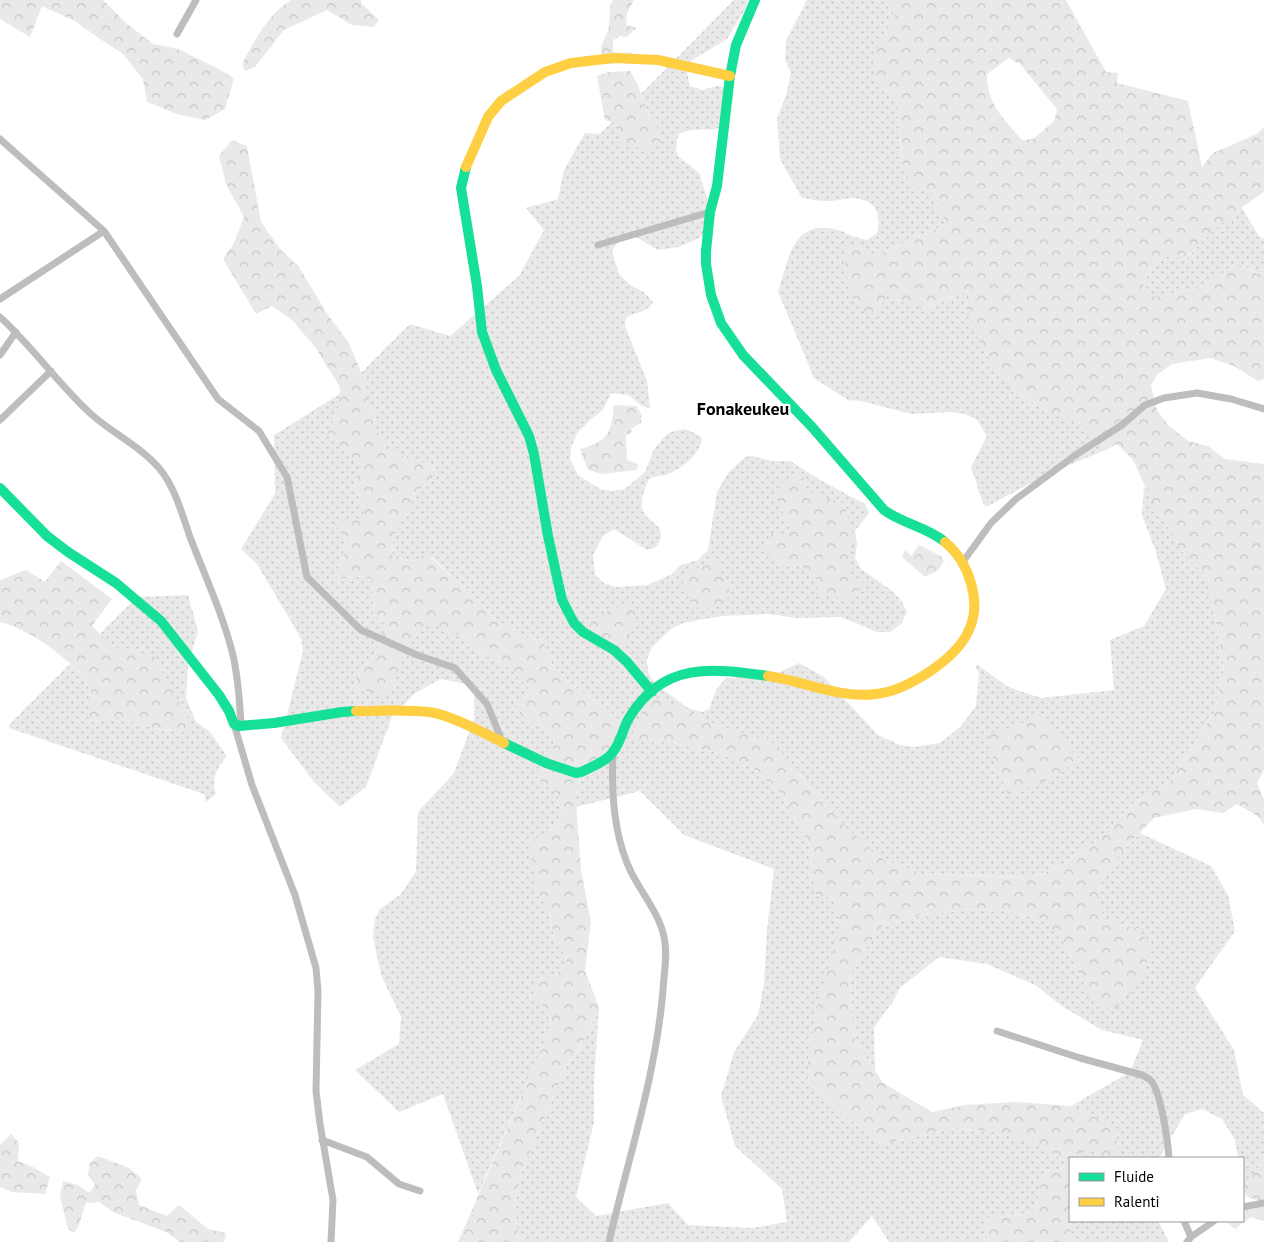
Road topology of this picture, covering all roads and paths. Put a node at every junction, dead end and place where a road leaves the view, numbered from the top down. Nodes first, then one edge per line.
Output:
1 (196, 0) edge
2 (756, 0) edge
3 (177, 34) dead end
4 (730, 76) junction
5 (0, 139) edge
6 (710, 212) junction
7 (104, 231) junction
8 (598, 245) dead end
9 (0, 299) edge
10 (0, 317) edge
11 (16, 332) junction
12 (0, 355) edge
13 (51, 371) junction
14 (1264, 409) edge
15 (0, 420) edge
16 (0, 488) edge
17 (962, 562) junction
18 (652, 692) junction
19 (238, 726) junction
20 (503, 743) junction
21 (613, 754) junction
22 (997, 1031) dead end
23 (322, 1140) junction
24 (1169, 1157) edge
25 (420, 1191) dead end
26 (1264, 1203) edge
27 (1244, 1207) edge
28 (1184, 1222) edge
29 (1213, 1222) edge
30 (1189, 1240) edge
31 (331, 1242) edge
32 (609, 1242) edge

1 - 3 street
2 - 4 street
4 - 6 street
4 - 18 street
5 - 7 street
6 - 8 street
6 - 17 street
7 - 9 street
7 - 20 street
10 - 11 street
11 - 12 street
11 - 13 street
13 - 15 street
13 - 19 street
14 - 17 street
16 - 19 street
17 - 18 street
18 - 21 street
19 - 20 street
19 - 23 street
20 - 21 street
21 - 32 street
22 - 24 street
23 - 25 street
23 - 31 street
26 - 27 street
28 - 30 street
29 - 30 street

